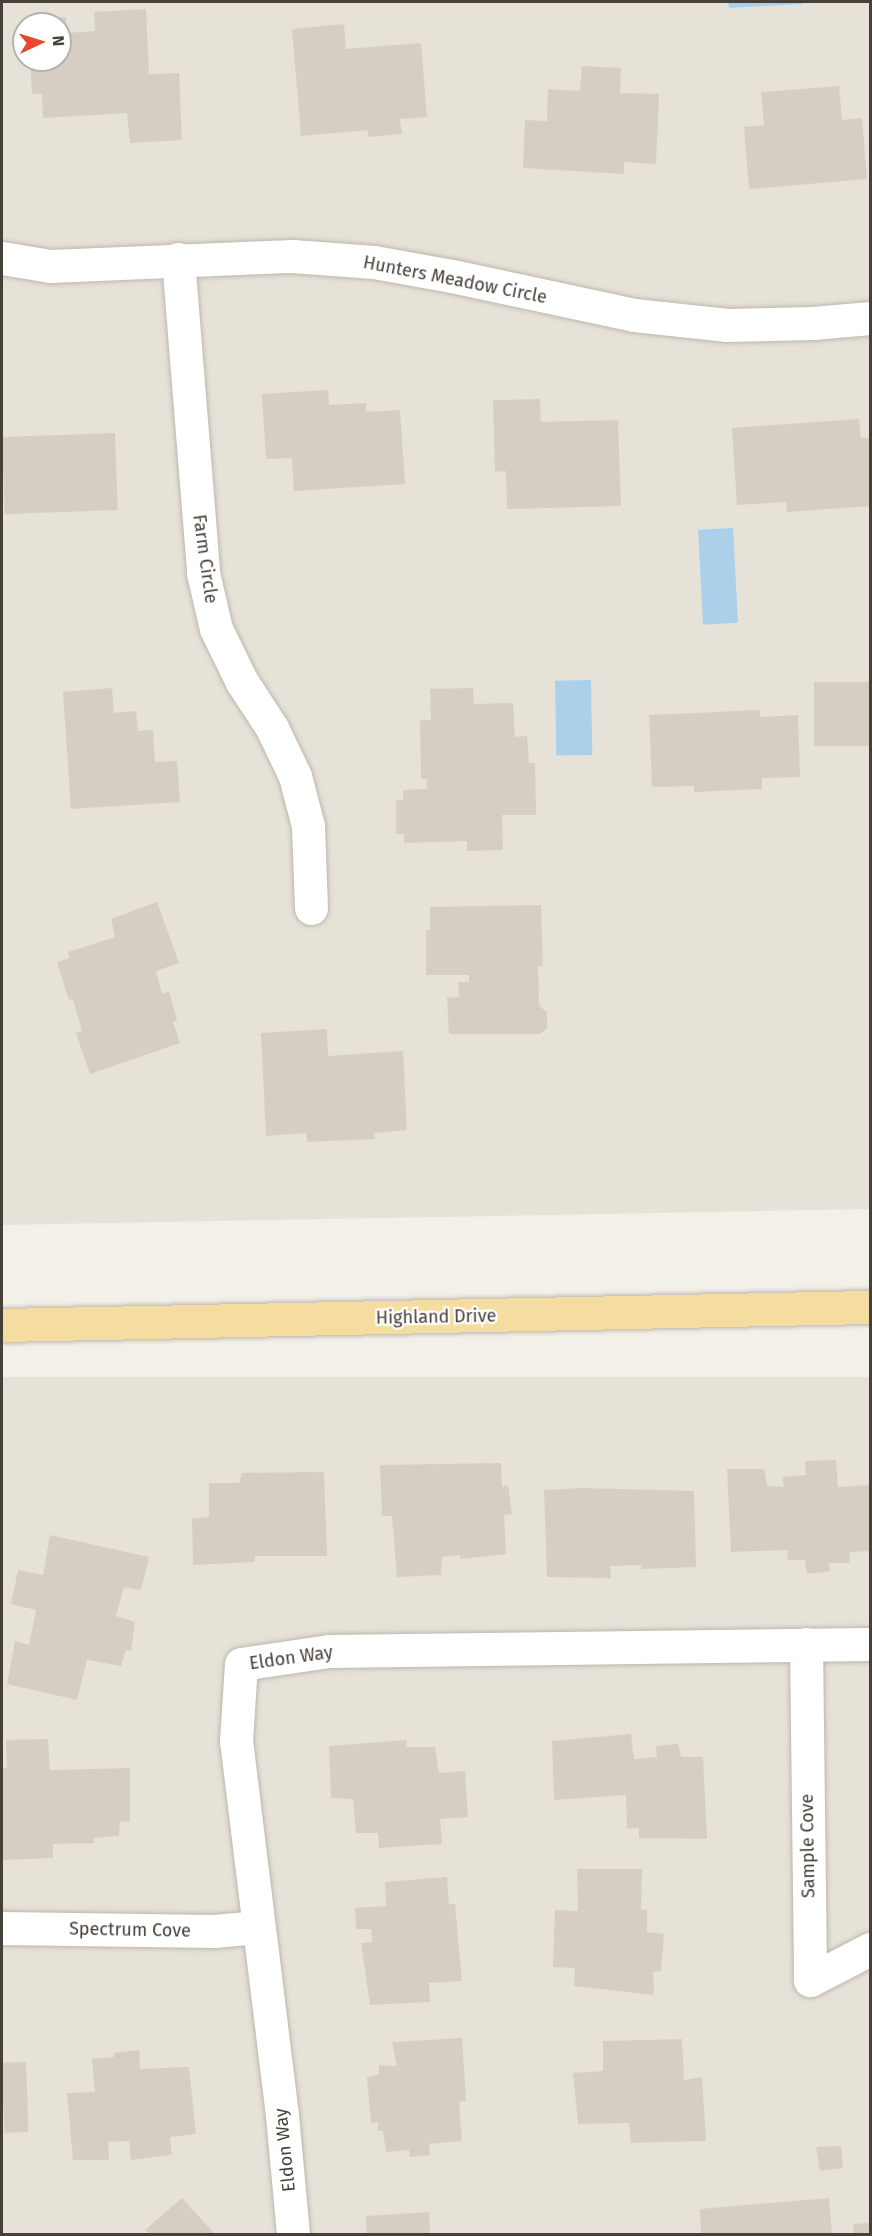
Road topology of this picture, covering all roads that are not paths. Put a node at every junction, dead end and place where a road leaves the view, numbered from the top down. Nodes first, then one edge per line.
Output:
1 (2, 258) edge
2 (178, 259) junction
3 (870, 318) edge
4 (311, 908) dead end
5 (870, 1307) edge
6 (2, 1325) edge
7 (806, 1644) junction
8 (870, 1644) edge
9 (258, 1927) junction
10 (2, 1928) edge
11 (870, 1949) edge
12 (293, 2235) edge

1 - 2 street, Hunters Meadow Circle
2 - 3 street, Hunters Meadow Circle
2 - 4 street, Farm Circle
5 - 6 main road, Highland Drive
7 - 8 street
7 - 9 street, Eldon Way
7 - 11 street, Sample Cove
9 - 10 street, Spectrum Cove
9 - 12 street, Eldon Way

